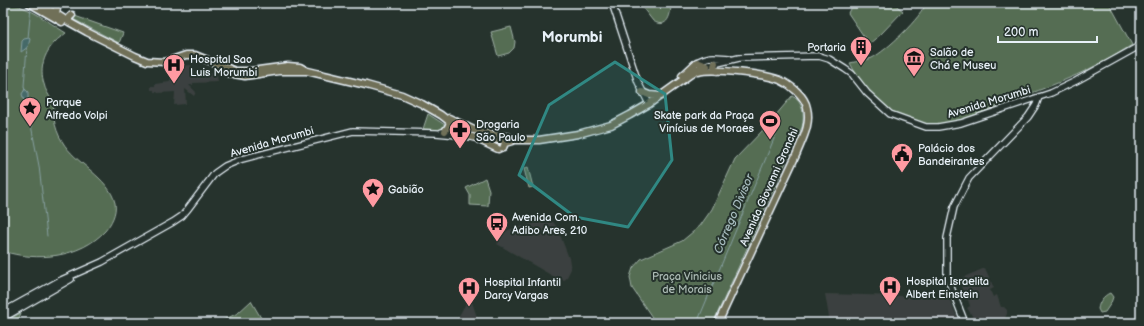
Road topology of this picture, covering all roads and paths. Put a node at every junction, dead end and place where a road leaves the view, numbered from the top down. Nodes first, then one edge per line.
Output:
1 (29, 3) edge
2 (39, 3) edge
3 (612, 3) edge
4 (54, 4) edge
5 (56, 14) junction
6 (49, 15) junction
7 (72, 15) dead end
8 (69, 22) junction
9 (1141, 45) edge
10 (735, 58) junction
11 (697, 62) junction
12 (715, 63) junction
13 (705, 66) junction
14 (307, 71) junction
15 (718, 71) junction
16 (687, 76) junction
17 (677, 83) junction
18 (642, 92) junction
19 (661, 96) junction
20 (1038, 97) junction
21 (1029, 100) junction
22 (649, 104) junction
23 (1036, 105) junction
24 (442, 115) junction
25 (450, 122) junction
26 (459, 129) junction
27 (474, 130) junction
28 (444, 131) junction
29 (436, 133) junction
30 (468, 136) junction
31 (476, 138) junction
32 (518, 139) junction
33 (80, 273) junction
34 (34, 296) junction
35 (28, 304) junction
36 (3, 312) edge
37 (3, 318) edge
38 (718, 323) edge
39 (965, 323) edge

1 - 6 main road
2 - 5 main road
3 - 18 main road
4 - 5 main road
5 - 6 main road
5 - 8 main road
6 - 14 main road
7 - 8 main road
8 - 14 main road
9 - 20 main road, Avenida Morumbi
10 - 11 main road, Avenida Morumbi
10 - 12 main road, Avenida Morumbi
10 - 21 main road, Avenida Morumbi
11 - 13 main road, Avenida Giovanni Gronchi
11 - 17 main road, Avenida Morumbi
12 - 13 main road, Avenida Morumbi
12 - 15 main road
13 - 15 main road, Avenida Giovanni Gronchi
13 - 16 main road, Avenida Morumbi
14 - 24 main road
15 - 16 main road, Avenida Giovanni Gronchi
15 - 38 main road, Avenida Giovanni Gronchi
16 - 17 main road, Avenida Morumbi
17 - 19 main road, Avenida Morumbi
18 - 19 main road
18 - 22 main road
19 - 22 main road, Avenida Morumbi
20 - 21 main road, Avenida Morumbi
20 - 23 main road
21 - 23 main road
22 - 32 main road, Avenida Morumbi
23 - 39 main road
24 - 25 main road
24 - 27 main road
25 - 26 main road
25 - 28 main road
26 - 27 main road, Avenida Morumbi
26 - 28 main road, Avenida Morumbi
26 - 30 main road
27 - 32 main road, Avenida Morumbi
28 - 29 main road, Avenida Morumbi
29 - 30 main road, Avenida Morumbi
29 - 33 main road, Avenida Morumbi
30 - 31 main road, Avenida Morumbi
31 - 32 main road, Avenida Morumbi
31 - 32 main road
33 - 34 main road, Avenida Morumbi
33 - 35 main road, Avenida Morumbi
34 - 35 main road
34 - 36 main road, Avenida Morumbi
35 - 37 main road, Avenida Morumbi

